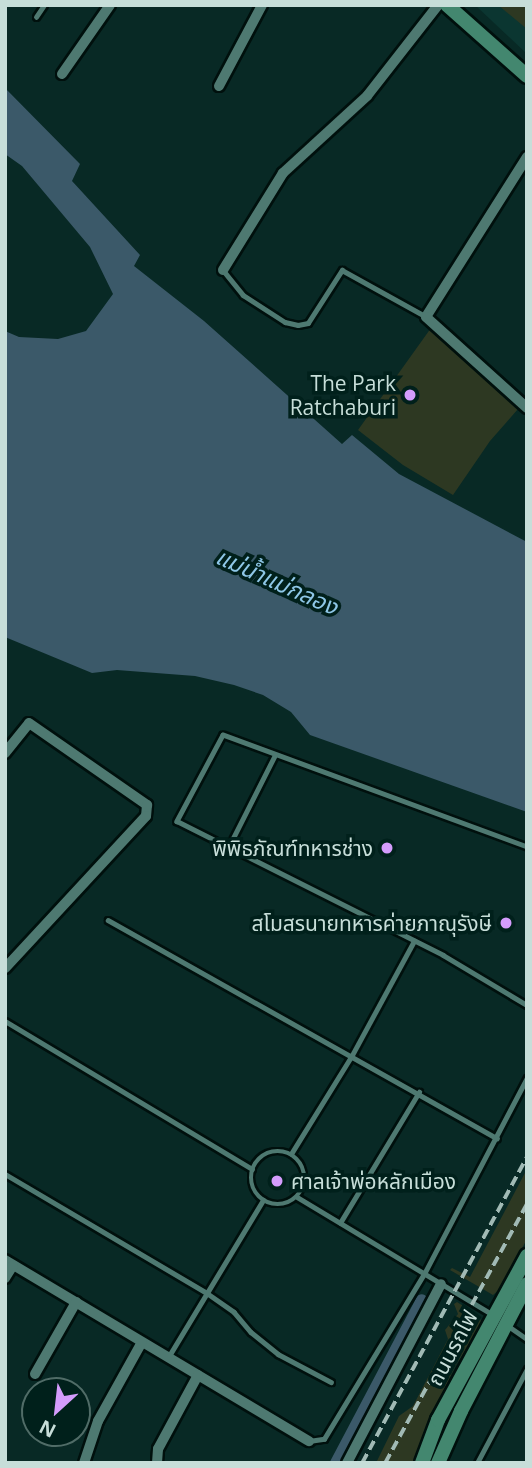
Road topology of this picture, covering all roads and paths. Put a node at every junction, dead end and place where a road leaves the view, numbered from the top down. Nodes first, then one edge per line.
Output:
1 (44, 5) edge
2 (110, 5) edge
3 (262, 5) edge
4 (438, 5) edge
5 (447, 5) edge
6 (36, 18) dead end
7 (62, 74) dead end
8 (527, 76) edge
9 (219, 86) dead end
10 (527, 157) edge
11 (223, 270) joint
12 (426, 317) junction
13 (526, 407) edge
14 (5, 753) edge
15 (275, 755) junction
16 (527, 847) edge
17 (228, 848) junction
18 (108, 920) dead end
19 (414, 940) junction
20 (5, 968) edge
21 (527, 1005) edge
22 (5, 1021) edge
23 (351, 1057) junction
24 (527, 1078) edge
25 (419, 1093) junction
26 (497, 1138) junction
27 (291, 1154) junction
28 (252, 1169) junction
29 (5, 1174) edge
30 (297, 1197) junction
31 (263, 1200) junction
32 (340, 1223) junction
33 (527, 1256) edge
34 (9, 1262) edge
35 (424, 1274) junction
36 (5, 1278) edge
37 (441, 1284) junction
38 (527, 1284) edge
39 (207, 1293) junction
40 (76, 1302) junction
41 (499, 1320) junction
42 (527, 1339) edge
43 (142, 1342) junction
44 (169, 1357) junction
45 (527, 1369) edge
46 (35, 1374) dead end
47 (198, 1375) junction
48 (331, 1382) dead end
49 (309, 1441) joint
50 (84, 1463) edge
51 (157, 1463) edge
52 (347, 1463) edge
53 (422, 1463) edge
54 (438, 1463) edge
55 (477, 1463) edge

1 - 6 lane
2 - 7 street
3 - 9 street
4 - 11 street
5 - 8 main road
10 - 12 street
11 - 12 lane
12 - 13 street
14 - 20 street
15 - 16 lane
15 - 17 lane
15 - 17 lane
17 - 19 lane
18 - 23 lane
19 - 21 lane
19 - 23 lane
22 - 28 lane
23 - 25 lane
23 - 27 lane
24 - 26 lane
25 - 26 lane
25 - 32 lane
26 - 35 lane
27 - 28 lane
27 - 30 lane
28 - 31 lane
29 - 39 lane
30 - 31 lane
30 - 32 lane
31 - 39 lane
32 - 35 lane
33 - 41 main road, ถนนรถไฟ
34 - 36 street
34 - 40 street
35 - 37 lane
35 - 49 lane
37 - 41 lane
37 - 52 street
38 - 41 main road, ถนนรถไฟ
39 - 44 lane
39 - 48 lane
40 - 43 street
40 - 46 street
41 - 42 lane
41 - 53 main road, ถนนรถไฟ
41 - 54 main road, ถนนรถไฟ
43 - 44 street
43 - 50 street
44 - 47 street
45 - 55 lane
47 - 49 street
47 - 51 street

